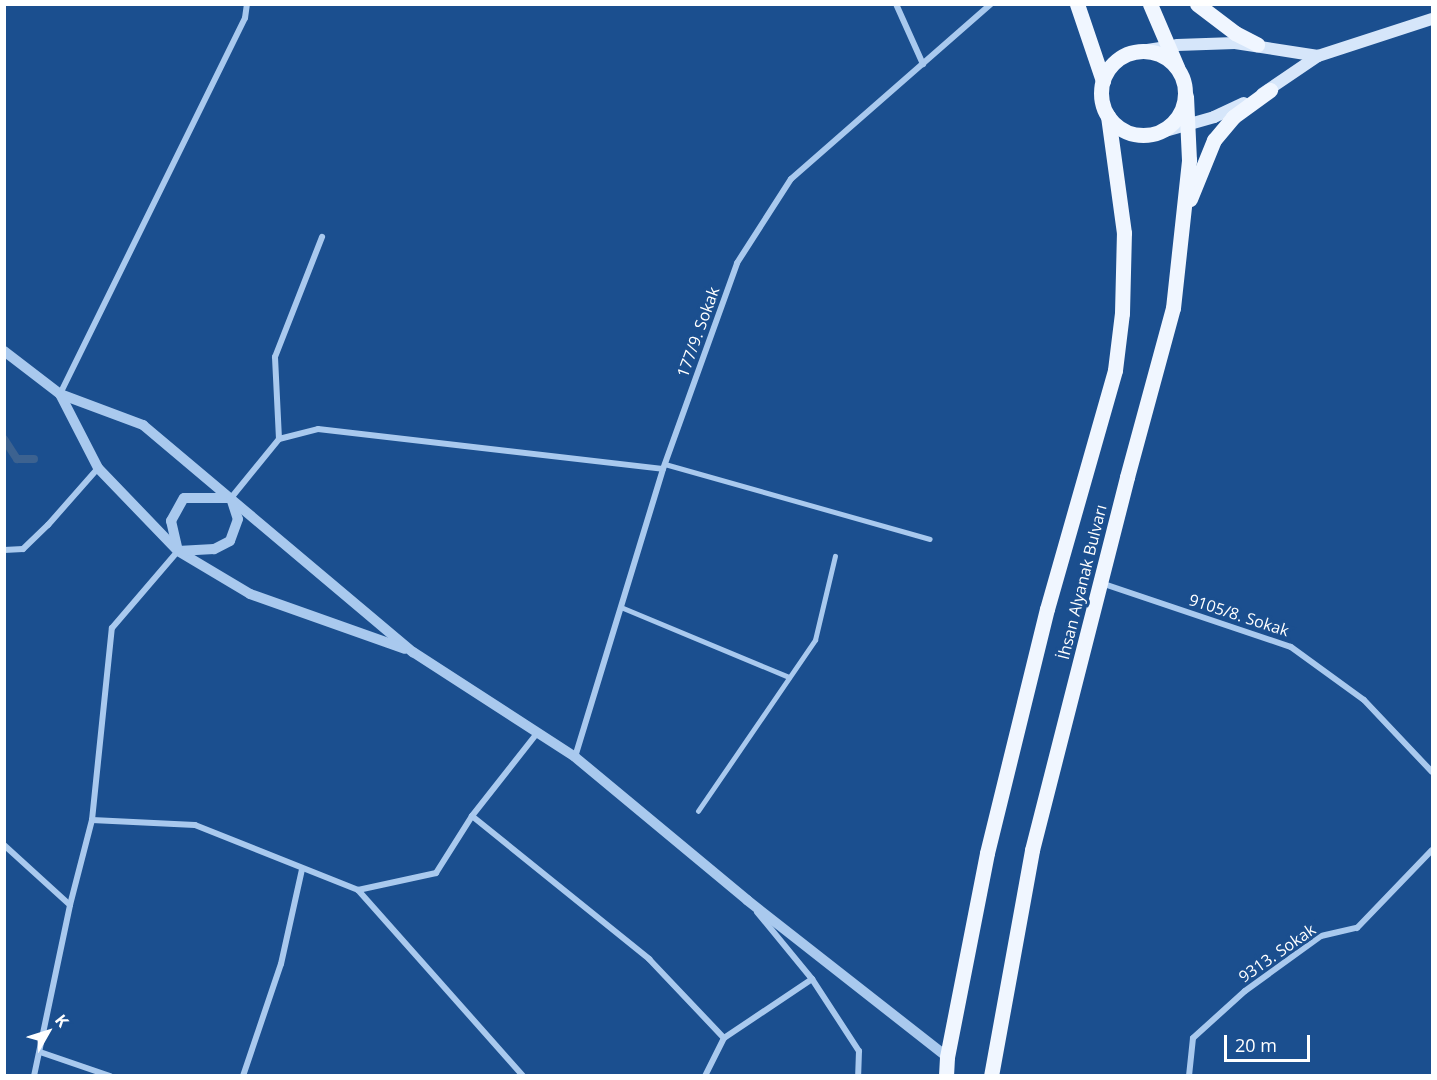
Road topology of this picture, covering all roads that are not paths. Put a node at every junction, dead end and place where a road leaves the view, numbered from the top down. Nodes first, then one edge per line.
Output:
1 (247, 4) edge
2 (896, 4) edge
3 (991, 4) edge
4 (1077, 4) edge
5 (1150, 4) edge
6 (1197, 4) edge
7 (1432, 20) edge
8 (1257, 44) junction
9 (1168, 46) junction
10 (1141, 51) junction
11 (1318, 56) junction
12 (923, 64) junction
13 (1180, 72) junction
14 (1103, 81) junction
15 (1270, 90) junction
16 (1186, 96) junction
17 (1108, 116) junction
18 (1188, 125) junction
19 (1151, 135) junction
20 (1183, 219) junction
21 (321, 237) dead end
22 (4, 351) edge
23 (60, 394) junction
24 (279, 439) junction
25 (664, 467) junction
26 (98, 468) junction
27 (231, 498) junction
28 (930, 539) dead end
29 (4, 550) edge
30 (178, 551) junction
31 (835, 556) dead end
32 (1101, 583) junction
33 (621, 607) junction
34 (413, 652) junction
35 (789, 676) junction
36 (538, 731) junction
37 (575, 758) junction
38 (1432, 772) edge
39 (698, 811) dead end
40 (472, 816) junction
41 (92, 820) junction
42 (4, 845) edge
43 (1432, 850) edge
44 (302, 869) junction
45 (358, 890) junction
46 (747, 900) junction
47 (70, 904) junction
48 (812, 979) junction
49 (724, 1038) junction
50 (40, 1052) junction
51 (993, 1055) junction
52 (947, 1057) junction
53 (34, 1076) edge
54 (111, 1076) edge
55 (243, 1076) edge
56 (523, 1076) edge
57 (705, 1076) edge
58 (858, 1076) edge
59 (946, 1076) edge
60 (991, 1076) edge
61 (1002, 1076) edge
62 (1189, 1076) edge

1 - 23 street
2 - 12 street
3 - 12 street, 177/9. Sokak
4 - 14 main road
5 - 9 main road
6 - 8 main road
7 - 11 main road
8 - 9 main road
8 - 11 main road
9 - 10 main road
9 - 13 main road
10 - 13 main road
10 - 14 main road
11 - 15 main road
12 - 25 street, 177/9. Sokak
13 - 16 main road
14 - 17 main road
15 - 18 main road
15 - 20 main road
16 - 18 main road, İhsan Alyanak Bulvarı
16 - 19 main road
17 - 19 main road
17 - 52 main road, İhsan Alyanak Bulvarı
18 - 19 main road
18 - 20 main road, İhsan Alyanak Bulvarı
20 - 32 main road, İhsan Alyanak Bulvarı
21 - 24 street
22 - 23 street
23 - 26 street
23 - 27 street
24 - 25 street
24 - 27 street
25 - 28 lane
25 - 33 street, 177/9. Sokak
26 - 29 street
26 - 30 street
27 - 30 street
27 - 30 street
27 - 34 street
30 - 34 street
30 - 41 street
31 - 35 lane
32 - 38 street, 9105/8. Sokak
32 - 51 main road, İhsan Alyanak Bulvarı
33 - 35 lane
33 - 37 street, 177/9. Sokak
34 - 36 street
35 - 39 lane
36 - 37 street
36 - 40 street
37 - 46 street
40 - 45 street
40 - 49 street
41 - 44 street
41 - 47 street
42 - 47 street
43 - 62 street, 9313. Sokak
44 - 45 street
44 - 55 street
45 - 56 street
46 - 48 street
46 - 52 street
47 - 50 street
48 - 49 street
48 - 58 street
49 - 57 street
50 - 53 street
50 - 54 street
51 - 60 main road, İhsan Alyanak Bulvarı
51 - 61 street
52 - 59 main road, İhsan Alyanak Bulvarı

